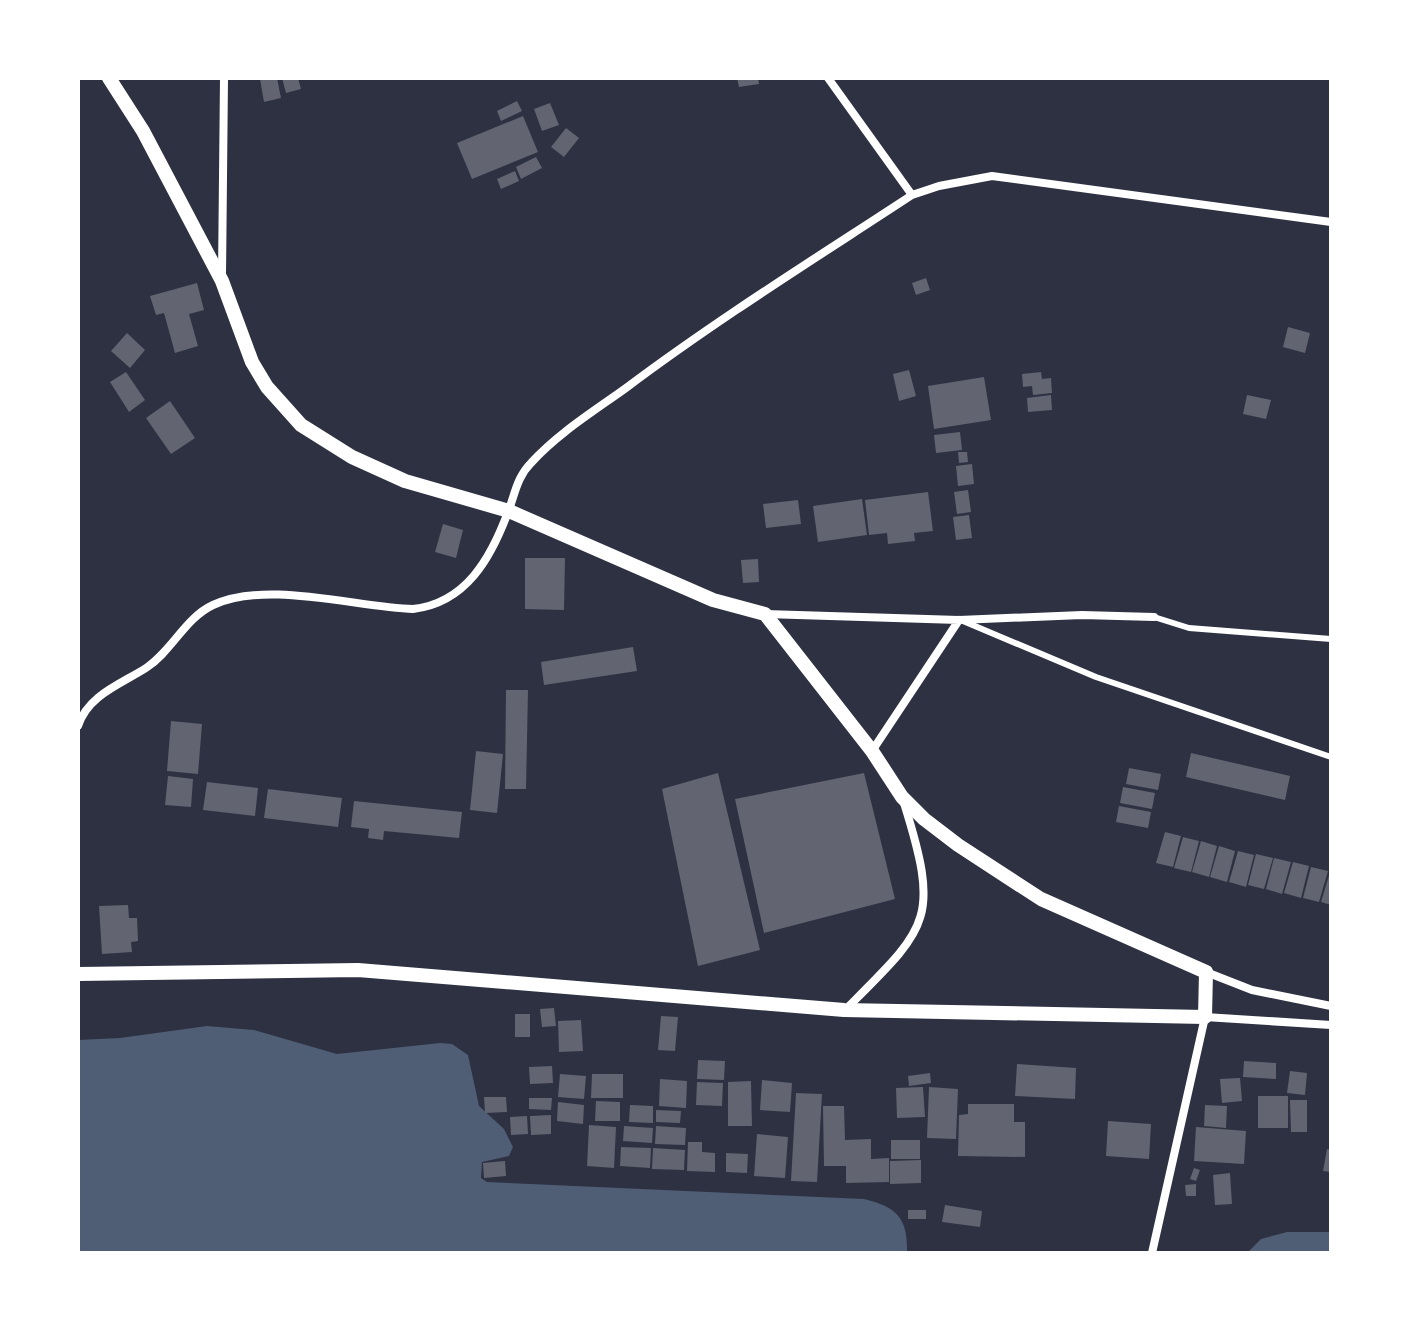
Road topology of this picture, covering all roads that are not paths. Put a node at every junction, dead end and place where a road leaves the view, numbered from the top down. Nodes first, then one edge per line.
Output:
1 (109, 78) edge
2 (224, 78) edge
3 (828, 78) edge
4 (912, 195) junction
5 (1331, 222) edge
6 (222, 281) junction
7 (509, 511) junction
8 (765, 614) junction
9 (1154, 617) joint
10 (959, 620) junction
11 (1331, 639) edge
12 (78, 726) edge
13 (872, 751) junction
14 (1331, 757) edge
15 (902, 797) junction
16 (1206, 972) junction
17 (78, 974) edge
18 (1307, 1003) junction
19 (1331, 1006) edge
20 (844, 1010) junction
21 (1205, 1017) junction
22 (1305, 1023) junction
23 (1331, 1025) edge
24 (1152, 1253) edge

1 - 6 street
2 - 6 street
3 - 4 street
4 - 5 street
4 - 7 street
6 - 7 street
7 - 8 street
7 - 12 street
8 - 10 street
8 - 13 street
9 - 10 street
9 - 11 lane
10 - 13 street
10 - 14 lane
13 - 15 street
15 - 16 street
15 - 20 street
16 - 18 street
16 - 21 street
17 - 20 street
18 - 19 street
18 - 22 street
20 - 21 street
21 - 22 street
21 - 24 street
22 - 23 street

